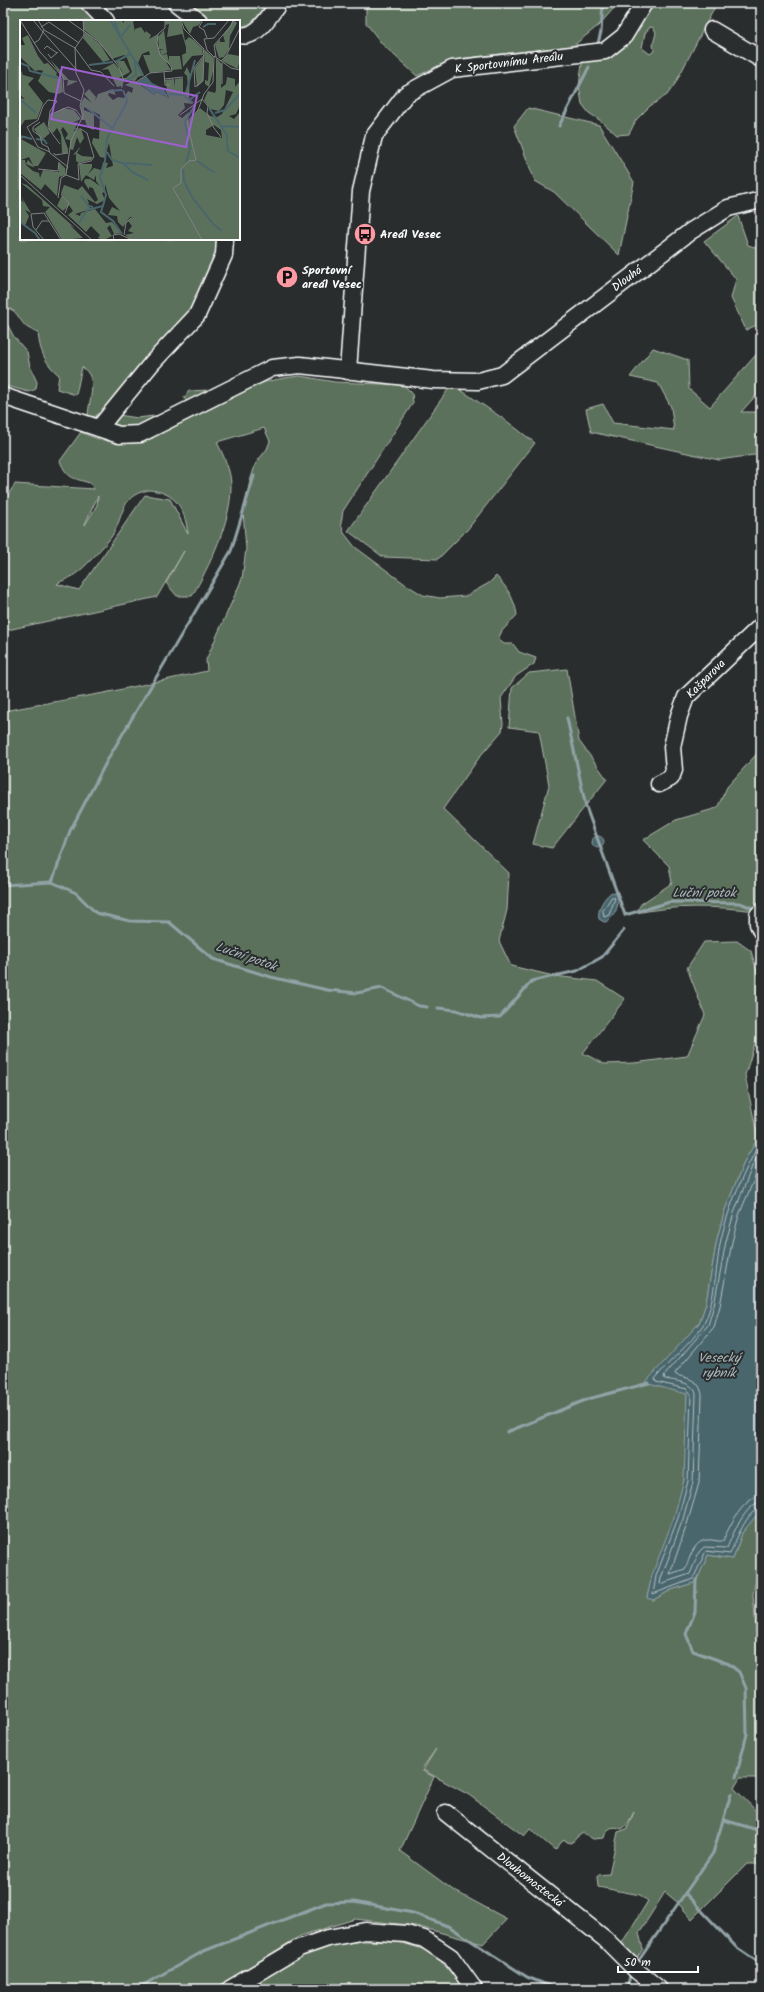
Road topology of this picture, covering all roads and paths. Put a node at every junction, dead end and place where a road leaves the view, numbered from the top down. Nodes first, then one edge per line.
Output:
1 (89, 3) edge
2 (176, 3) edge
3 (276, 3) edge
4 (644, 3) edge
5 (105, 20) edge
6 (198, 20) edge
7 (712, 30) dead end
8 (240, 35) edge
9 (761, 58) edge
10 (761, 200) edge
11 (225, 240) edge
12 (348, 370) junction
13 (3, 396) edge
14 (99, 428) junction
15 (761, 626) edge
16 (659, 784) dead end
17 (761, 912) edge
18 (761, 931) edge
19 (446, 1813) dead end
20 (230, 1989) edge
21 (474, 1989) edge
22 (659, 1989) edge

1 - 5 street
2 - 6 street
3 - 8 street
4 - 12 street, K Sportovnímu Areálu
7 - 9 street
10 - 12 street, Dlouhá
11 - 14 street
12 - 14 street
13 - 14 street
15 - 16 street, Kašparova
17 - 18 street
19 - 22 street, Dlouhomostecká
20 - 21 street

